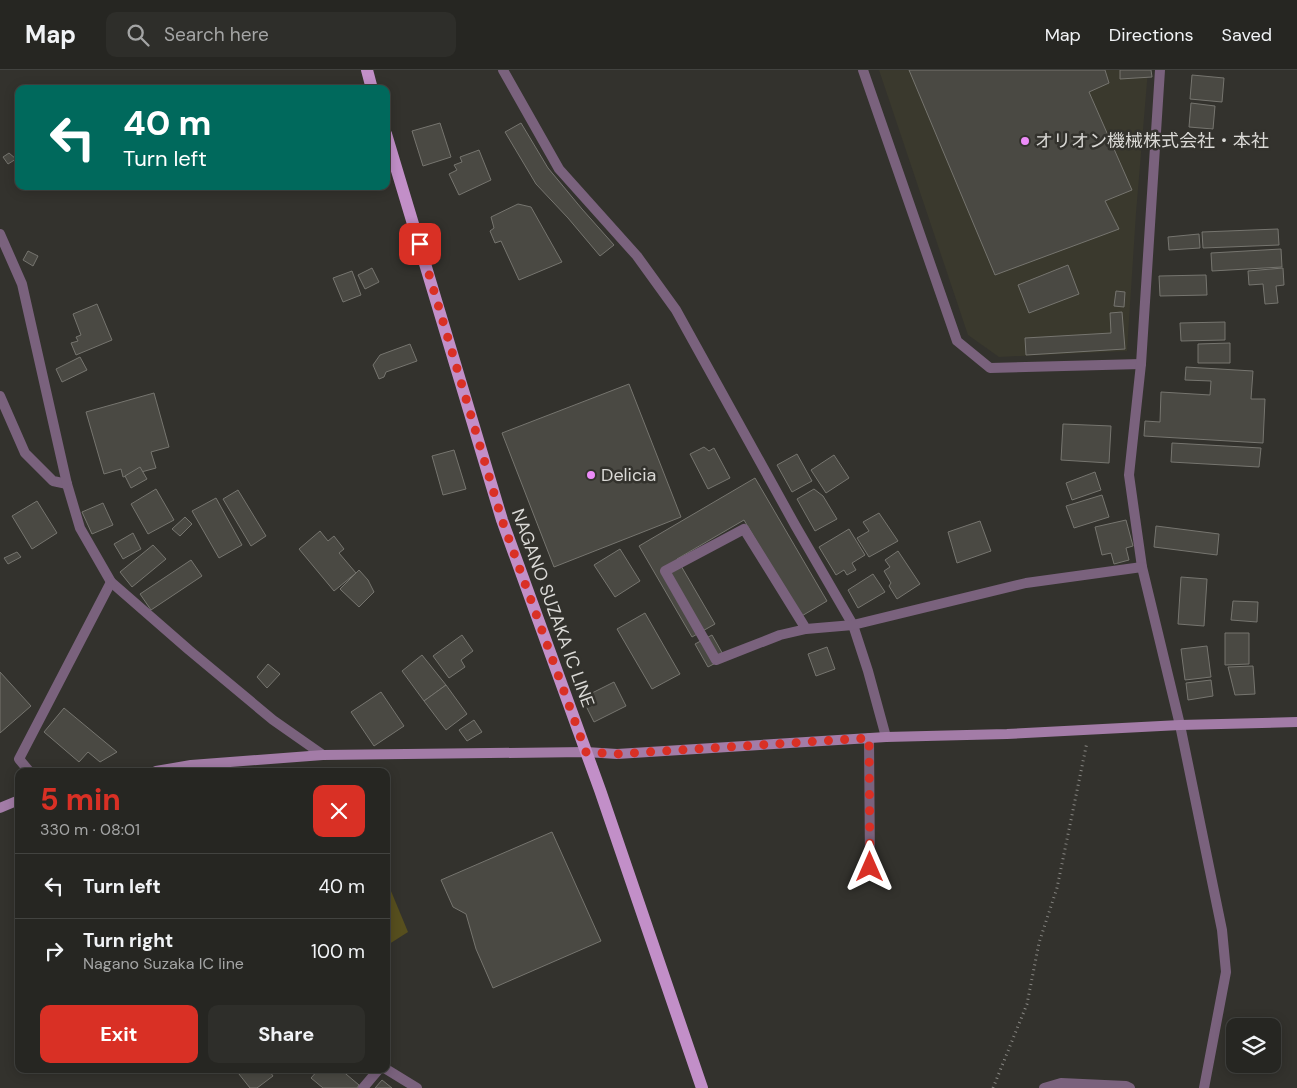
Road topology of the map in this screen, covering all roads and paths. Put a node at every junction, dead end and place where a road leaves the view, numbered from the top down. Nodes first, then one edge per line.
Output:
1 (367, 70) edge
2 (503, 70) edge
3 (863, 70) edge
4 (1160, 70) edge
5 (371, 85) edge
6 (390, 147) edge
7 (0, 234) edge
8 (1141, 364) junction
9 (0, 396) edge
10 (67, 484) junction
11 (1142, 567) junction
12 (111, 582) junction
13 (852, 625) junction
14 (806, 629) junction
15 (1297, 722) edge
16 (1180, 725) junction
17 (1090, 729) junction
18 (886, 737) junction
19 (869, 738) junction
20 (586, 752) junction
21 (323, 755) junction
22 (26, 768) edge
23 (174, 768) edge
24 (15, 802) edge
25 (0, 808) edge
26 (870, 867) dead end
27 (390, 1071) edge
28 (376, 1073) edge
29 (363, 1088) edge
30 (417, 1088) edge
31 (702, 1088) edge
32 (994, 1088) edge
33 (1044, 1088) edge
34 (1130, 1088) edge
35 (1204, 1088) edge

1 - 5 main road
2 - 13 street
3 - 8 street
4 - 8 street
6 - 20 main road, NAGANO SUZAKA IC LINE
7 - 10 street
8 - 11 street
9 - 10 street
10 - 12 street
11 - 13 street
11 - 16 street
12 - 21 street
12 - 22 street
13 - 14 street
13 - 18 street
14 - 14 street
15 - 16 street
16 - 17 street
16 - 35 street
17 - 18 street
17 - 32 path
18 - 19 street
19 - 20 street
19 - 26 street
20 - 21 street
20 - 31 main road, NAGANO SUZAKA IC LINE
21 - 23 street
24 - 25 street
27 - 30 street
28 - 29 street
33 - 34 street

